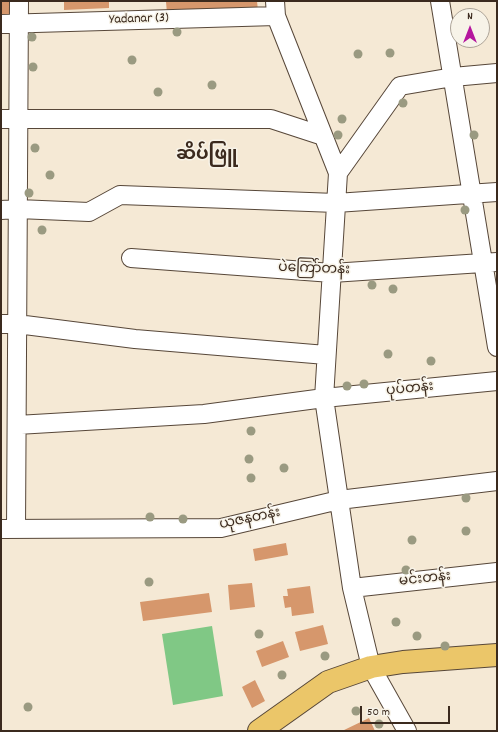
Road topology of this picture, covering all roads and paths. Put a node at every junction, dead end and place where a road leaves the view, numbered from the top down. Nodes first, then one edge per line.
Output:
1 (18, 1) edge
2 (440, 1) edge
3 (276, 8) edge
4 (10, 24) edge
5 (497, 74) edge
6 (453, 77) junction
7 (10, 119) edge
8 (323, 136) junction
9 (338, 173) junction
10 (497, 192) edge
11 (473, 194) junction
12 (336, 203) junction
13 (9, 209) edge
14 (131, 258) dead end
15 (491, 263) edge
16 (332, 273) junction
17 (9, 324) edge
18 (497, 347) edge
19 (326, 355) junction
20 (497, 381) edge
21 (324, 398) junction
22 (12, 417) edge
23 (497, 481) edge
24 (339, 500) junction
25 (9, 529) edge
26 (497, 572) edge
27 (352, 588) junction
28 (497, 655) edge
29 (371, 667) junction
30 (259, 731) edge
31 (407, 731) edge

1 - 4 street
2 - 6 street
3 - 4 street, Yadanar (3)
3 - 8 street
4 - 7 street
5 - 6 street
6 - 9 street
6 - 11 street
7 - 8 street
7 - 13 street
8 - 9 street
9 - 12 street
10 - 11 street
11 - 12 street
11 - 15 street
12 - 13 street
12 - 16 street
13 - 17 street
14 - 16 street, ပဲကြော်တန်း
15 - 16 street, ပဲကြော်တန်း
15 - 18 street
16 - 19 street
17 - 19 street
17 - 22 street
19 - 21 street
20 - 21 street, ပုပ်တန်း
21 - 22 street, ပုပ်တန်း
21 - 24 street
22 - 25 street
23 - 24 street, ယုဇနတန်း
24 - 25 street, ယုဇနတန်း
24 - 27 street
26 - 27 street, မင်းတန်း
27 - 29 street
28 - 29 main road
29 - 30 main road
29 - 31 street

